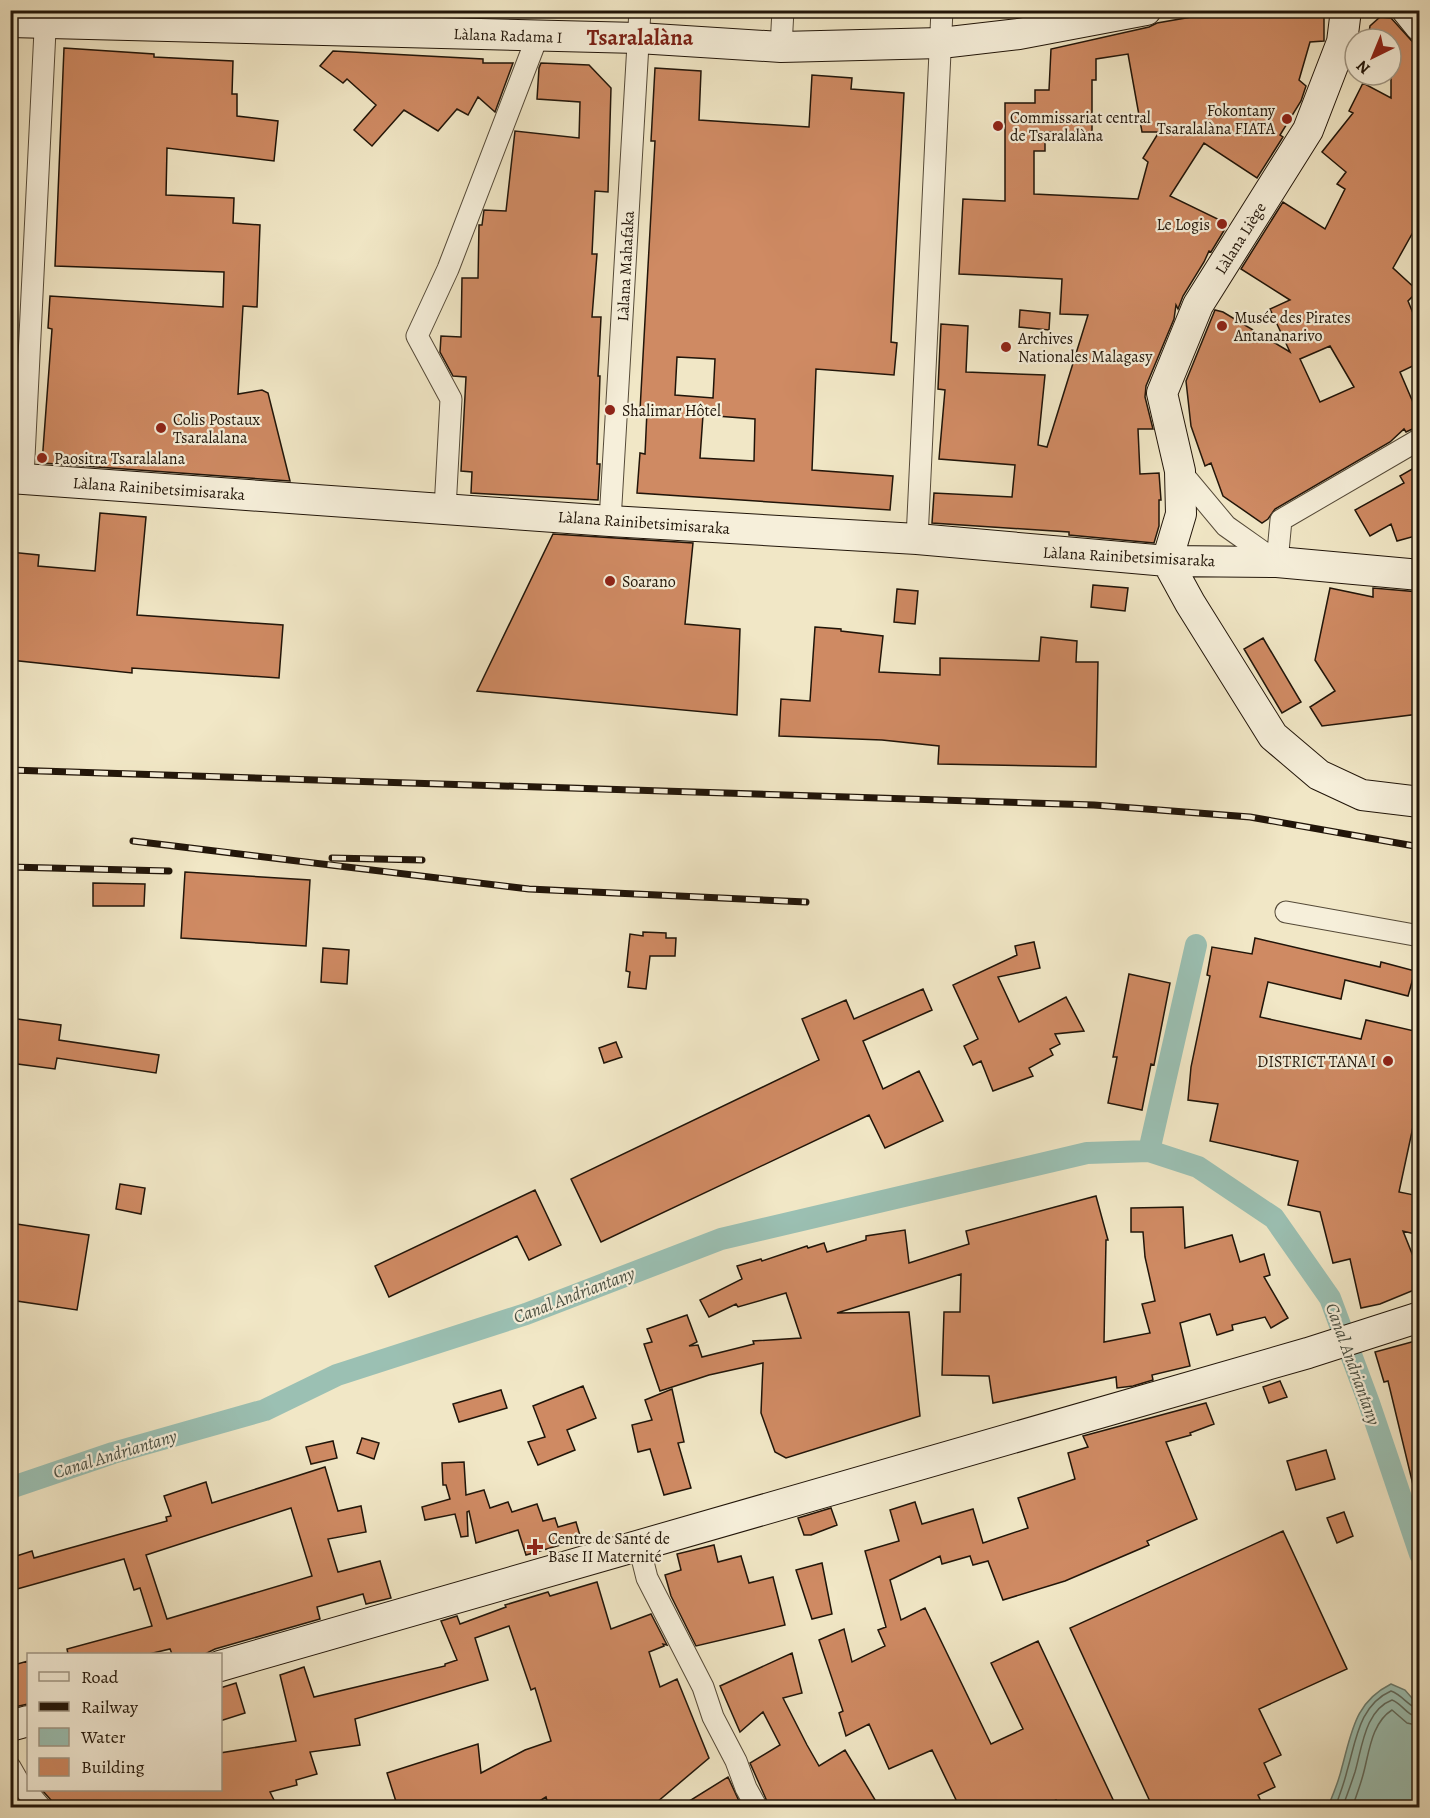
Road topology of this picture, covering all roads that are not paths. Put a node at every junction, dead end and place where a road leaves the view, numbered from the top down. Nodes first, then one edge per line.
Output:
1 (783, 10) edge
2 (942, 10) edge
3 (1146, 10) edge
4 (1346, 10) edge
5 (1407, 10) edge
6 (46, 17) edge
7 (335, 20) edge
8 (10, 22) edge
9 (639, 24) edge
10 (1419, 26) edge
11 (538, 35) junction
12 (941, 44) junction
13 (781, 47) junction
14 (1419, 439) edge
15 (1180, 471) junction
16 (17, 478) edge
17 (445, 509) junction
18 (610, 521) junction
19 (917, 539) junction
20 (1167, 561) junction
21 (1277, 562) junction
22 (1419, 575) edge
23 (1419, 802) edge
24 (1286, 912) dead end
25 (1419, 936) edge
26 (1419, 1317) edge
27 (639, 1546) junction
28 (222, 1665) edge
29 (27, 1721) edge
30 (10, 1726) edge
31 (10, 1767) edge
32 (41, 1808) edge
33 (757, 1808) edge

1 - 13 street
2 - 12 street
3 - 12 street, Làlana Radama I
4 - 15 street, Làlana Liège
5 - 10 street
6 - 7 street, Làlana Radama I
6 - 8 street, Làlana Radama I
6 - 16 street
7 - 11 street, Làlana Radama I
9 - 11 street, Làlana Radama I
9 - 13 street, Làlana Radama I
9 - 18 street, Làlana Mahafaka
11 - 17 street
12 - 13 street, Làlana Radama I
12 - 19 street
14 - 21 street
15 - 20 street, Làlana Liège
15 - 21 street
16 - 17 street, Làlana Rainibetsimisaraka
17 - 18 street, Làlana Rainibetsimisaraka
18 - 19 street, Làlana Rainibetsimisaraka
19 - 20 street, Làlana Rainibetsimisaraka
20 - 21 street, Làlana Rainibetsimisaraka
20 - 23 street
21 - 22 street, Làlana Rainibetsimisaraka
24 - 25 street
26 - 27 street
27 - 28 street
27 - 33 street
29 - 30 street
31 - 32 street

